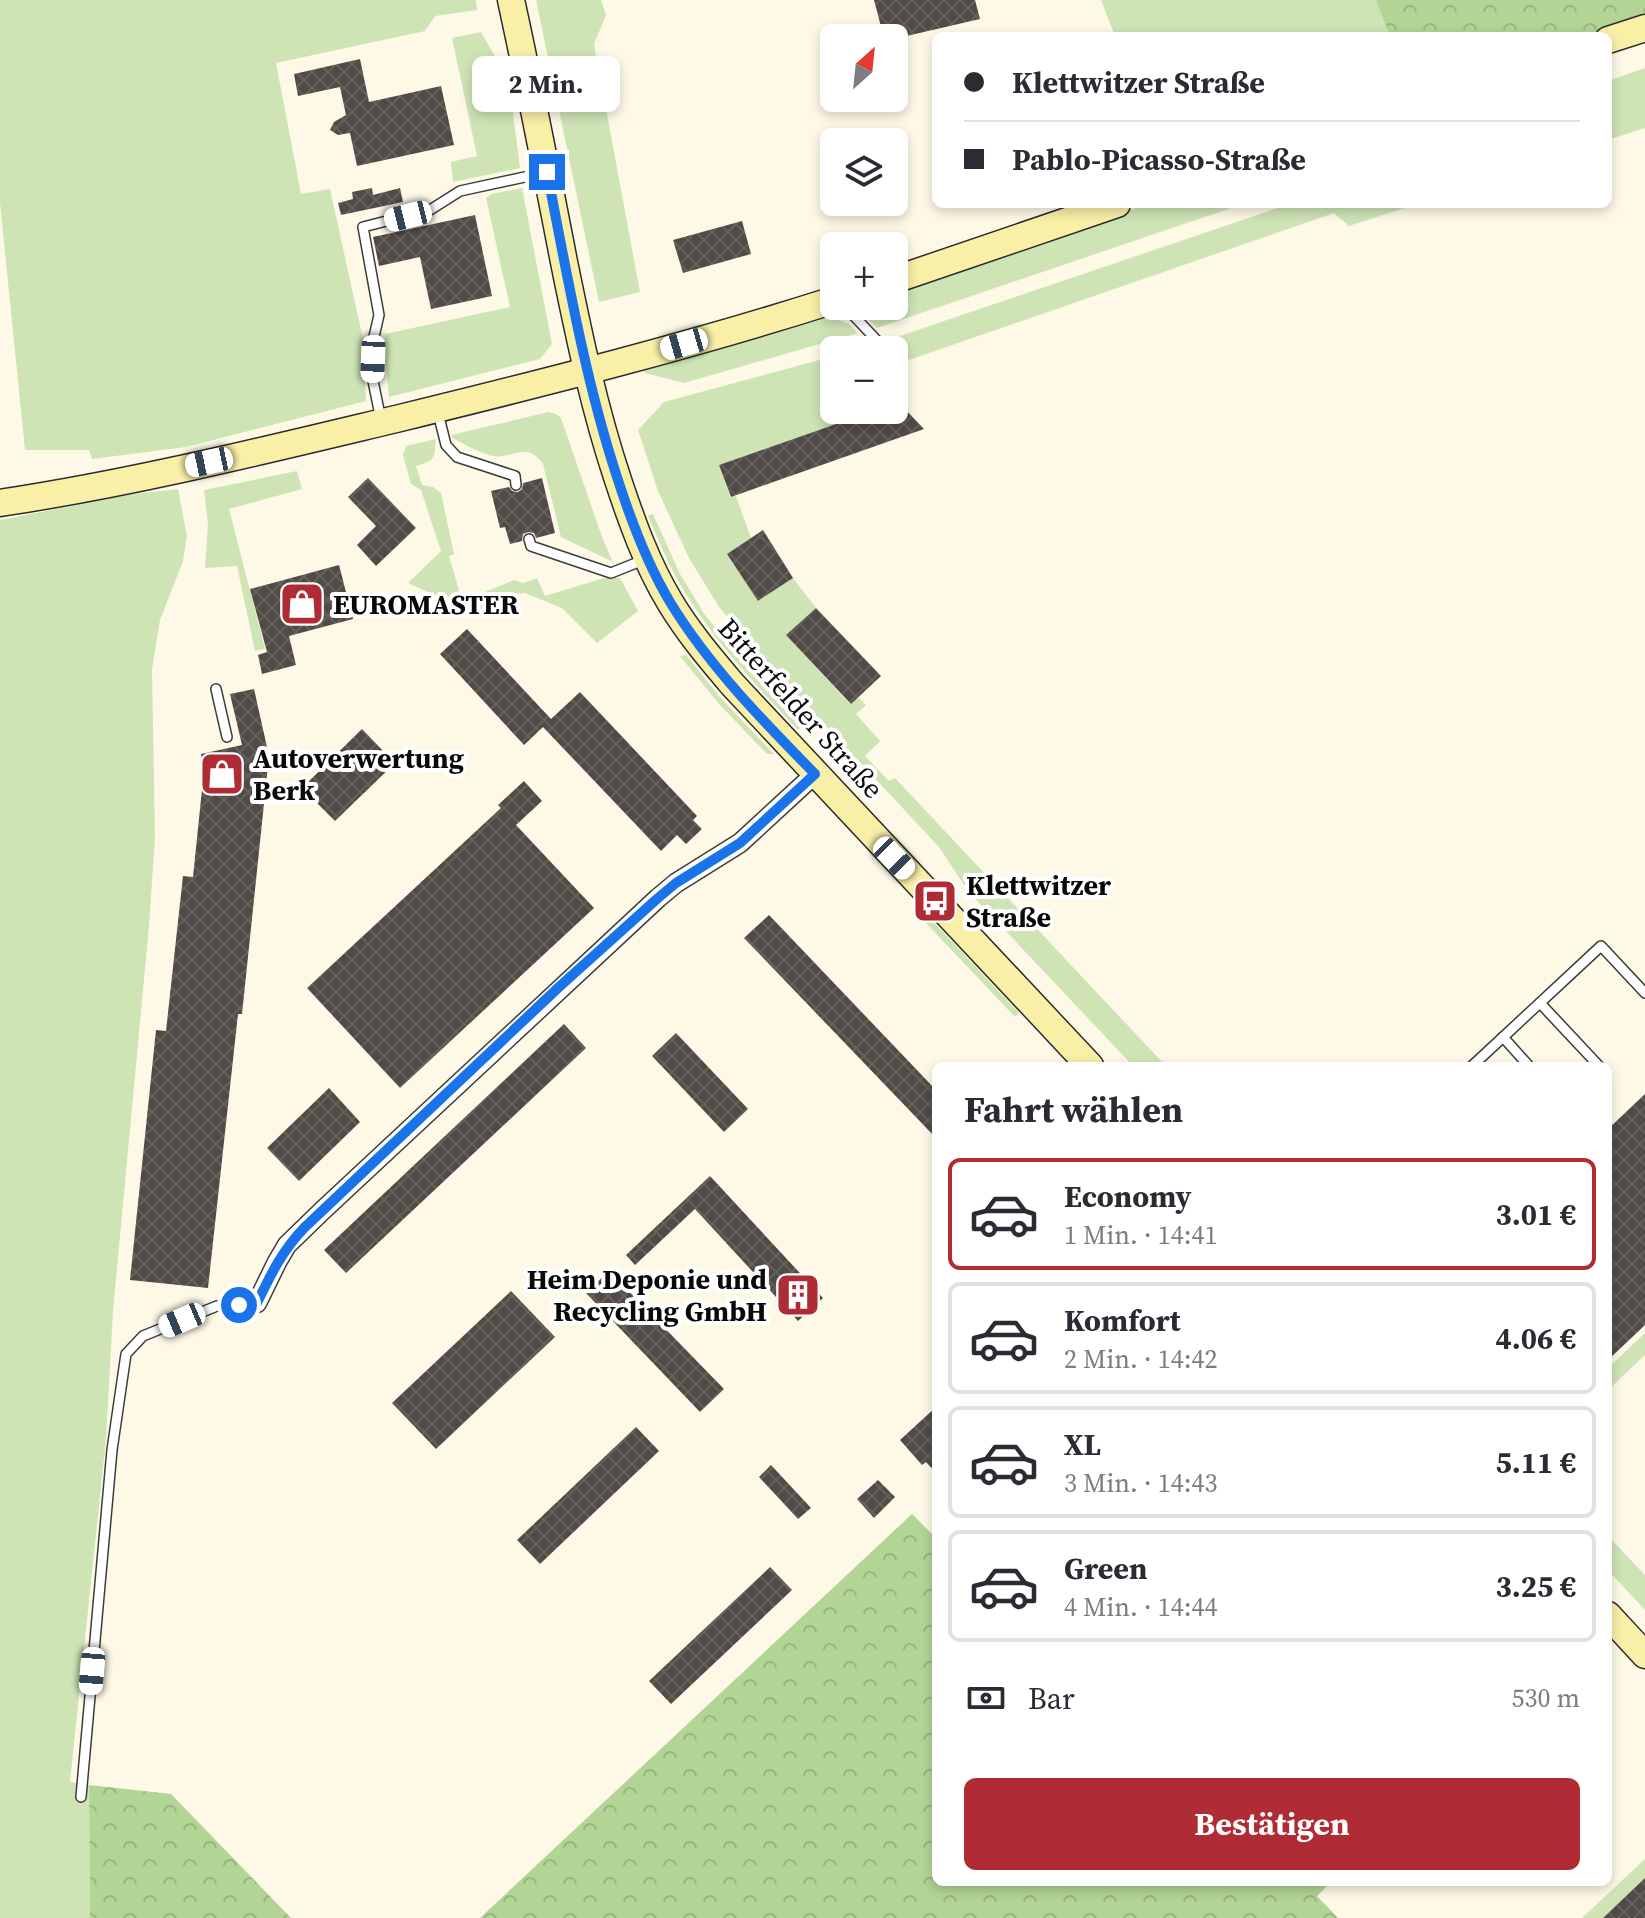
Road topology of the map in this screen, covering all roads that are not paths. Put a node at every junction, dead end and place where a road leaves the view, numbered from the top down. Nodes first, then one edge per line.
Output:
1 (511, 0) edge
2 (1645, 28) edge
3 (1612, 39) edge
4 (547, 172) junction
5 (1105, 208) edge
6 (908, 275) edge
7 (820, 304) edge
8 (858, 320) edge
9 (873, 336) edge
10 (587, 372) junction
11 (437, 409) junction
12 (382, 422) junction
13 (516, 485) dead end
14 (0, 503) edge
15 (529, 539) dead end
16 (647, 559) junction
17 (216, 689) dead end
18 (227, 737) dead end
19 (815, 774) junction
20 (1645, 993) edge
21 (1540, 1003) junction
22 (1503, 1037) junction
23 (1086, 1062) edge
24 (1476, 1062) edge
25 (1525, 1062) edge
26 (1595, 1062) edge
27 (257, 1303) joint
28 (1612, 1619) edge
29 (1645, 1655) edge
30 (81, 1797) dead end

1 - 4 main road, Bitterfelder Straße
2 - 3 main road
4 - 10 main road, Bitterfelder Straße
4 - 12 lane
5 - 6 main road
7 - 10 main road
8 - 9 lane
10 - 11 main road
10 - 16 main road, Bitterfelder Straße
11 - 12 main road
11 - 13 lane
12 - 14 main road
15 - 16 lane
16 - 19 main road, Bitterfelder Straße
17 - 18 lane
19 - 23 main road, Bitterfelder Straße
19 - 27 street
20 - 21 lane
21 - 22 lane
21 - 26 lane
22 - 24 lane
22 - 25 lane
27 - 30 lane
28 - 29 main road

